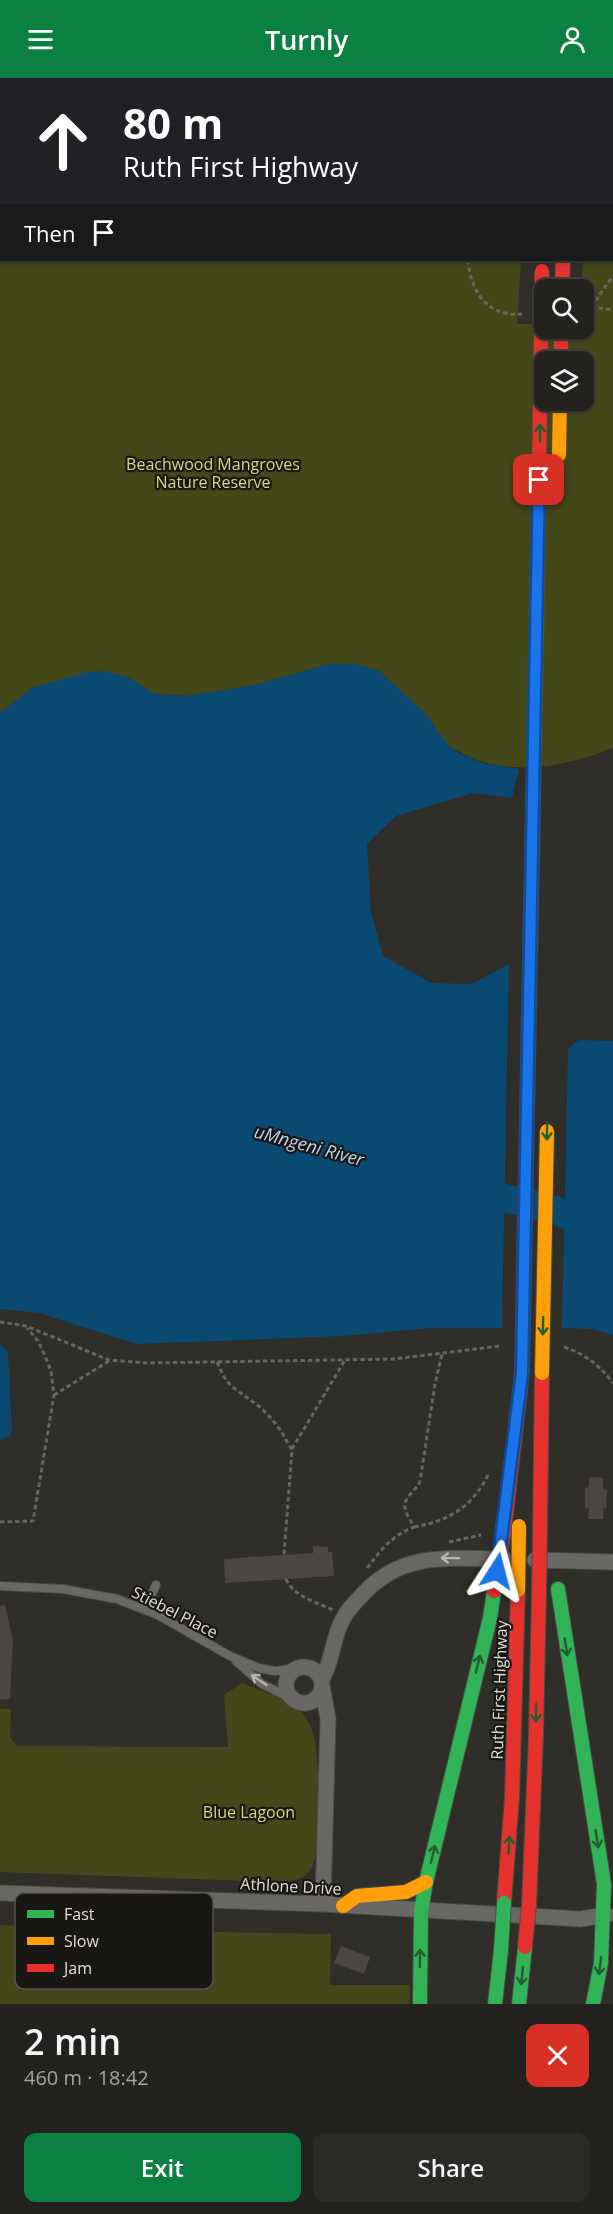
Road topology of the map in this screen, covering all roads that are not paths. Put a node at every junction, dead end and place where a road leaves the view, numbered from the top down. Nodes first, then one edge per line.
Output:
1 (542, 265) edge
2 (560, 411) edge
3 (559, 472) dead end
4 (547, 1115) dead end
5 (522, 1373) junction
6 (542, 1395) junction
7 (554, 1508) dead end
8 (556, 1542) dead end
9 (613, 1562) edge
10 (156, 1585) dead end
11 (0, 1586) edge
12 (145, 1609) junction
13 (230, 1656) junction
14 (294, 1669) junction
15 (322, 1682) junction
16 (298, 1700) junction
17 (328, 1736) junction
18 (426, 1882) junction
19 (0, 1893) edge
20 (15, 1894) edge
21 (213, 1900) edge
22 (323, 1904) junction
23 (343, 1906) junction
24 (421, 1911) junction
25 (608, 1920) edge
26 (420, 2004) edge
27 (495, 2004) edge
28 (519, 2004) edge
29 (593, 2004) edge

5 -> 1 highway, Ruth First Highway, bridge
2 - 3 highway, bridge
4 -> 6 highway, bridge
18 -> 5 highway, bridge
27 -> 5 highway, Ruth First Highway, bridge
6 - 7 highway
6 -> 28 highway, bridge
8 -> 25 highway
9 -> 15 street
10 - 12 lane
11 - 12 lane, Stiebel Place
12 - 13 lane, Stiebel Place
13 - 14 lane, Stiebel Place
16 -> 13 lane, Stiebel Place
14 - 15 street
14 - 16 street
15 - 16 street
15 - 17 street
16 - 17 street
17 - 22 street
18 - 23 highway
18 - 24 highway
19 - 20 street, Athlone Drive
21 - 22 street, Athlone Drive
22 - 23 street, Athlone Drive
23 - 24 street, Athlone Drive
24 - 25 street, Athlone Drive
26 -> 24 highway
25 -> 29 highway

